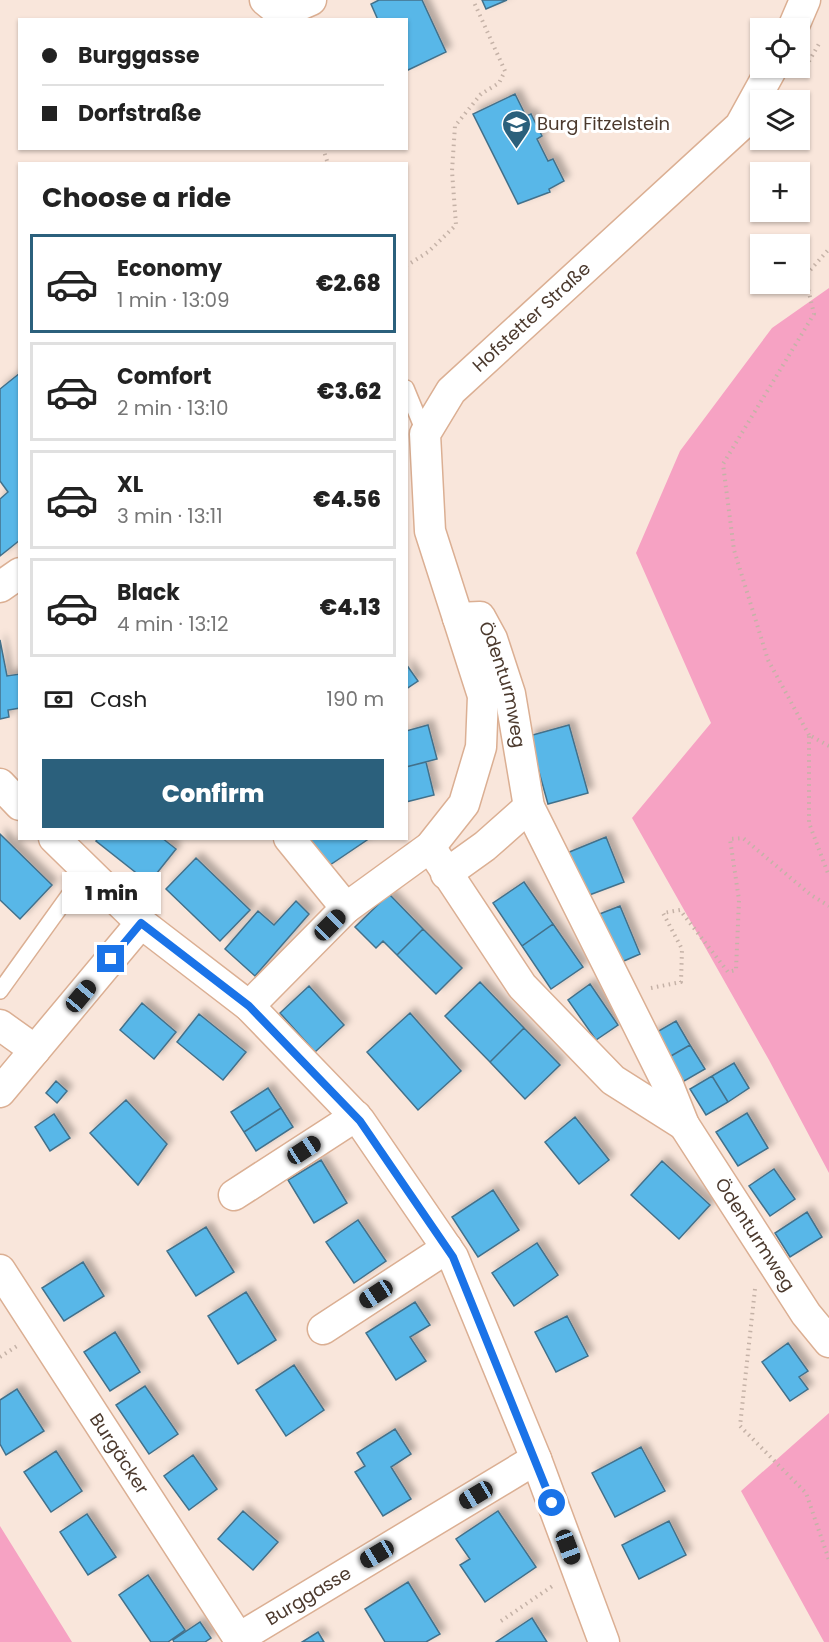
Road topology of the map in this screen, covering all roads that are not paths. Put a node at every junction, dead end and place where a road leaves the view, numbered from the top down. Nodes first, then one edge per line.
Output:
1 (265, 0) edge
2 (311, 0) edge
3 (805, 0) edge
4 (797, 18) edge
5 (781, 78) edge
6 (408, 393) edge
7 (425, 434) junction
8 (18, 574) edge
9 (0, 587) edge
10 (458, 618) junction
11 (529, 807) junction
12 (56, 840) edge
13 (291, 840) edge
14 (430, 847) junction
15 (87, 870) junction
16 (446, 874) junction
17 (346, 908) junction
18 (141, 923) junction
19 (0, 991) edge
20 (249, 1006) junction
21 (0, 1025) edge
22 (35, 1050) junction
23 (0, 1092) edge
24 (356, 1116) junction
25 (684, 1125) junction
26 (234, 1195) dead end
27 (447, 1248) junction
28 (0, 1269) edge
29 (323, 1329) dead end
30 (829, 1342) edge
31 (536, 1459) junction
32 (240, 1640) edge
33 (604, 1642) edge

1 - 2 street
3 - 4 street
5 - 7 street, Hofstetter Straße
6 - 7 lane
7 - 10 street
8 - 9 street
10 - 11 street, Ödenturmweg
10 - 14 street, Ödenturmweg
11 - 16 street
11 - 25 street, Ödenturmweg
12 - 15 street
13 - 17 street
14 - 16 street, Ödenturmweg
14 - 17 street, Ödenturmweg
15 - 18 street
15 - 19 lane
16 - 25 street, Ödenturmweg
17 - 20 street, Ödenturmweg
18 - 20 street
18 - 22 street
20 - 24 street
21 - 22 street
22 - 23 street
24 - 26 street
24 - 27 street
25 - 30 street, Ödenturmweg
27 - 29 street
27 - 31 street
28 - 32 street, Burgäcker
31 - 32 street, Burggasse
31 - 33 street

